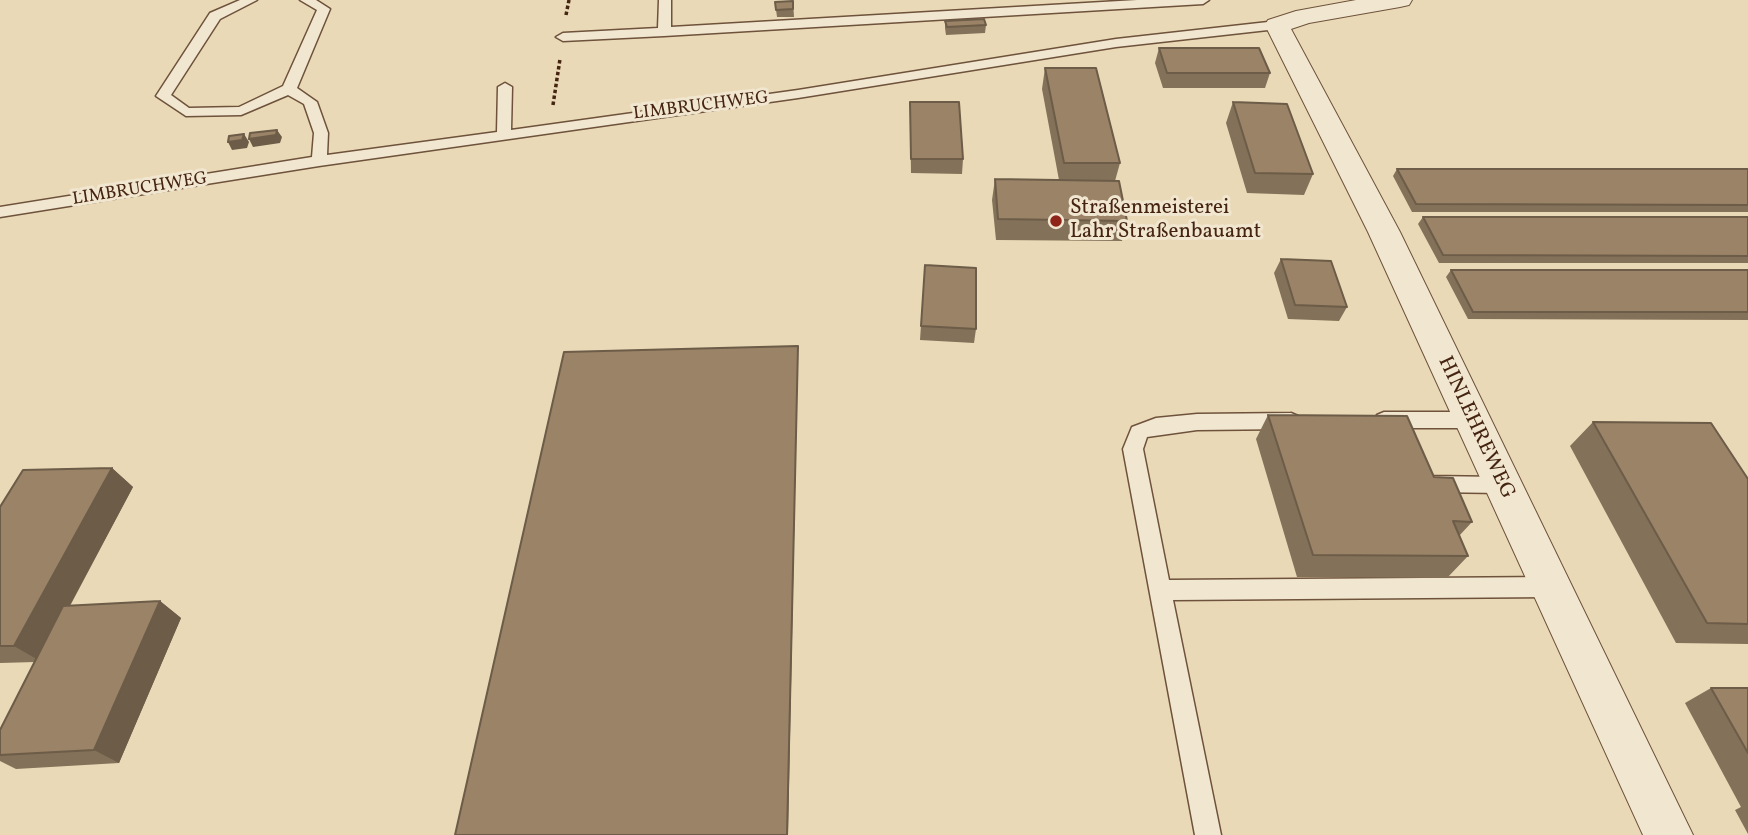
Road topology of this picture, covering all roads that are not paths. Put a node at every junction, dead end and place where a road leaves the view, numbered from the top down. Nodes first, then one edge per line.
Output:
1 (251, 0) edge
2 (306, 0) edge
3 (665, 0) edge
4 (1203, 0) edge
5 (1400, 0) edge
6 (1278, 24) junction
7 (664, 32) junction
8 (563, 37) road end
9 (505, 87) dead end
10 (289, 89) junction
11 (504, 134) junction
12 (318, 160) junction
13 (0, 212) edge
14 (1397, 420) junction
15 (1471, 420) junction
16 (1317, 421) edge
17 (1357, 421) edge
18 (1408, 446) edge
19 (1419, 471) edge
20 (1502, 485) junction
21 (1550, 587) junction
22 (1160, 590) junction
23 (1208, 835) edge
24 (1668, 835) edge

1 - 10 lane
2 - 10 lane
3 - 7 lane
4 - 7 lane
5 - 6 street, LIMBRUCHWEG
6 - 11 lane, LIMBRUCHWEG
6 - 15 street, HINLEHREWEG
7 - 8 lane
9 - 11 lane
10 - 12 lane
11 - 12 lane, LIMBRUCHWEG
12 - 13 lane, LIMBRUCHWEG
14 - 15 lane
14 - 17 lane
14 - 18 lane
15 - 20 street, HINLEHREWEG
16 - 22 lane
19 - 20 lane
20 - 21 street, HINLEHREWEG
21 - 22 lane
21 - 24 street, HINLEHREWEG
22 - 23 lane

